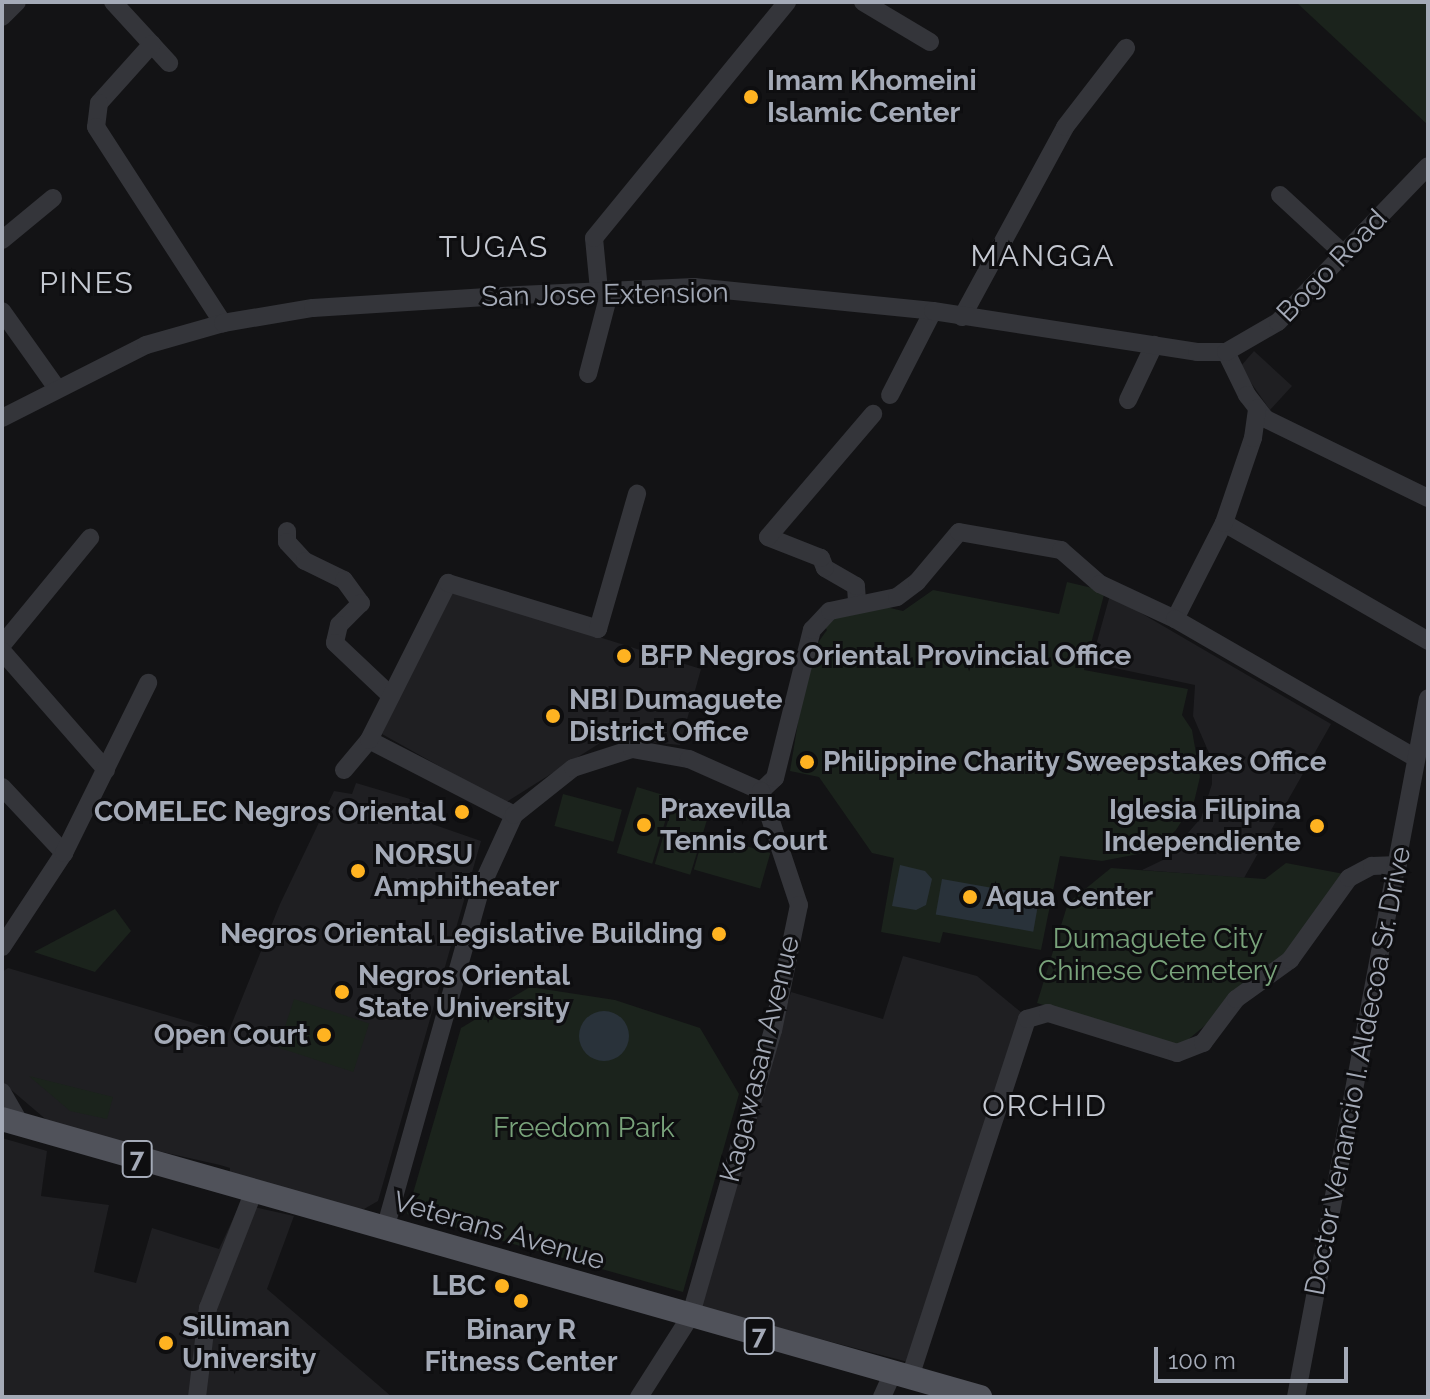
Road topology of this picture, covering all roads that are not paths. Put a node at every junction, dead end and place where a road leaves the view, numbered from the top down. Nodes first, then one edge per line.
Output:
1 (17, 2) edge
2 (113, 2) edge
3 (787, 2) edge
4 (863, 2) edge
5 (2, 17) edge
6 (930, 42) dead end
7 (152, 44) junction
8 (1126, 48) dead end
9 (169, 63) dead end
10 (1428, 166) edge
11 (1280, 195) dead end
12 (53, 198) dead end
13 (2, 240) edge
14 (1344, 254) junction
15 (605, 290) junction
16 (2, 311) edge
17 (933, 311) junction
18 (962, 317) junction
19 (223, 323) junction
20 (1154, 345) junction
21 (1226, 352) junction
22 (588, 374) dead end
23 (56, 387) junction
24 (890, 395) dead end
25 (1128, 400) dead end
26 (1257, 408) junction
27 (873, 414) dead end
28 (2, 418) edge
29 (637, 494) dead end
30 (1428, 498) edge
31 (1224, 523) junction
32 (287, 531) dead end
33 (90, 538) dead end
34 (857, 601) junction
35 (1175, 619) junction
36 (1428, 641) edge
37 (2, 645) edge
38 (2, 651) edge
39 (148, 683) dead end
40 (391, 696) junction
41 (1428, 698) edge
42 (369, 740) junction
43 (1416, 758) junction
44 (106, 770) junction
45 (344, 770) dead end
46 (2, 787) edge
47 (761, 791) junction
48 (514, 815) junction
49 (64, 853) junction
50 (1398, 865) junction
51 (2, 947) edge
52 (2, 1092) edge
53 (12, 1122) edge
54 (253, 1193) junction
55 (385, 1229) junction
56 (690, 1317) junction
57 (902, 1374) junction
58 (197, 1397) edge
59 (639, 1397) edge
60 (882, 1397) edge
61 (980, 1397) edge
62 (1296, 1397) edge

1 - 5 street
2 - 7 street
3 - 15 street
4 - 6 street
7 - 9 street
7 - 19 street
8 - 18 street
10 - 14 street, Bogo Road
11 - 14 street
12 - 13 street
14 - 21 street, Bogo Road
15 - 17 street, San Jose Extension
15 - 19 street, San Jose Extension
15 - 22 street
16 - 23 street
17 - 18 street, San Jose Extension
17 - 24 street
18 - 20 street, San Jose Extension
19 - 23 street, San Jose Extension
20 - 21 street, San Jose Extension
20 - 25 street
21 - 26 street
23 - 28 street, San Jose Extension
26 - 30 street
26 - 31 street
27 - 34 street
29 - 40 street
31 - 35 street
31 - 36 street
32 - 40 street
33 - 37 street
34 - 35 street
34 - 47 street
35 - 43 street
38 - 44 street
39 - 44 street
40 - 42 street
41 - 43 street, Doctor Venancio I. Aldecoa Sr. Drive
42 - 45 street
42 - 48 street
43 - 50 street, Doctor Venancio I. Aldecoa Sr. Drive
44 - 49 street
46 - 49 street
47 - 48 street
47 - 56 street, Kagawasan Avenue
48 - 55 street
49 - 51 street
50 - 57 street
50 - 62 street, Doctor Venancio I. Aldecoa Sr. Drive
52 - 53 street
53 - 54 main road, Veterans Avenue / 7
54 - 55 main road, Veterans Avenue / 7
54 - 58 street
55 - 56 main road, Veterans Avenue / 7
56 - 57 main road, Veterans Avenue / 7
56 - 59 street, Kagawasan Avenue
57 - 60 street
57 - 61 main road, Veterans Avenue / 7

